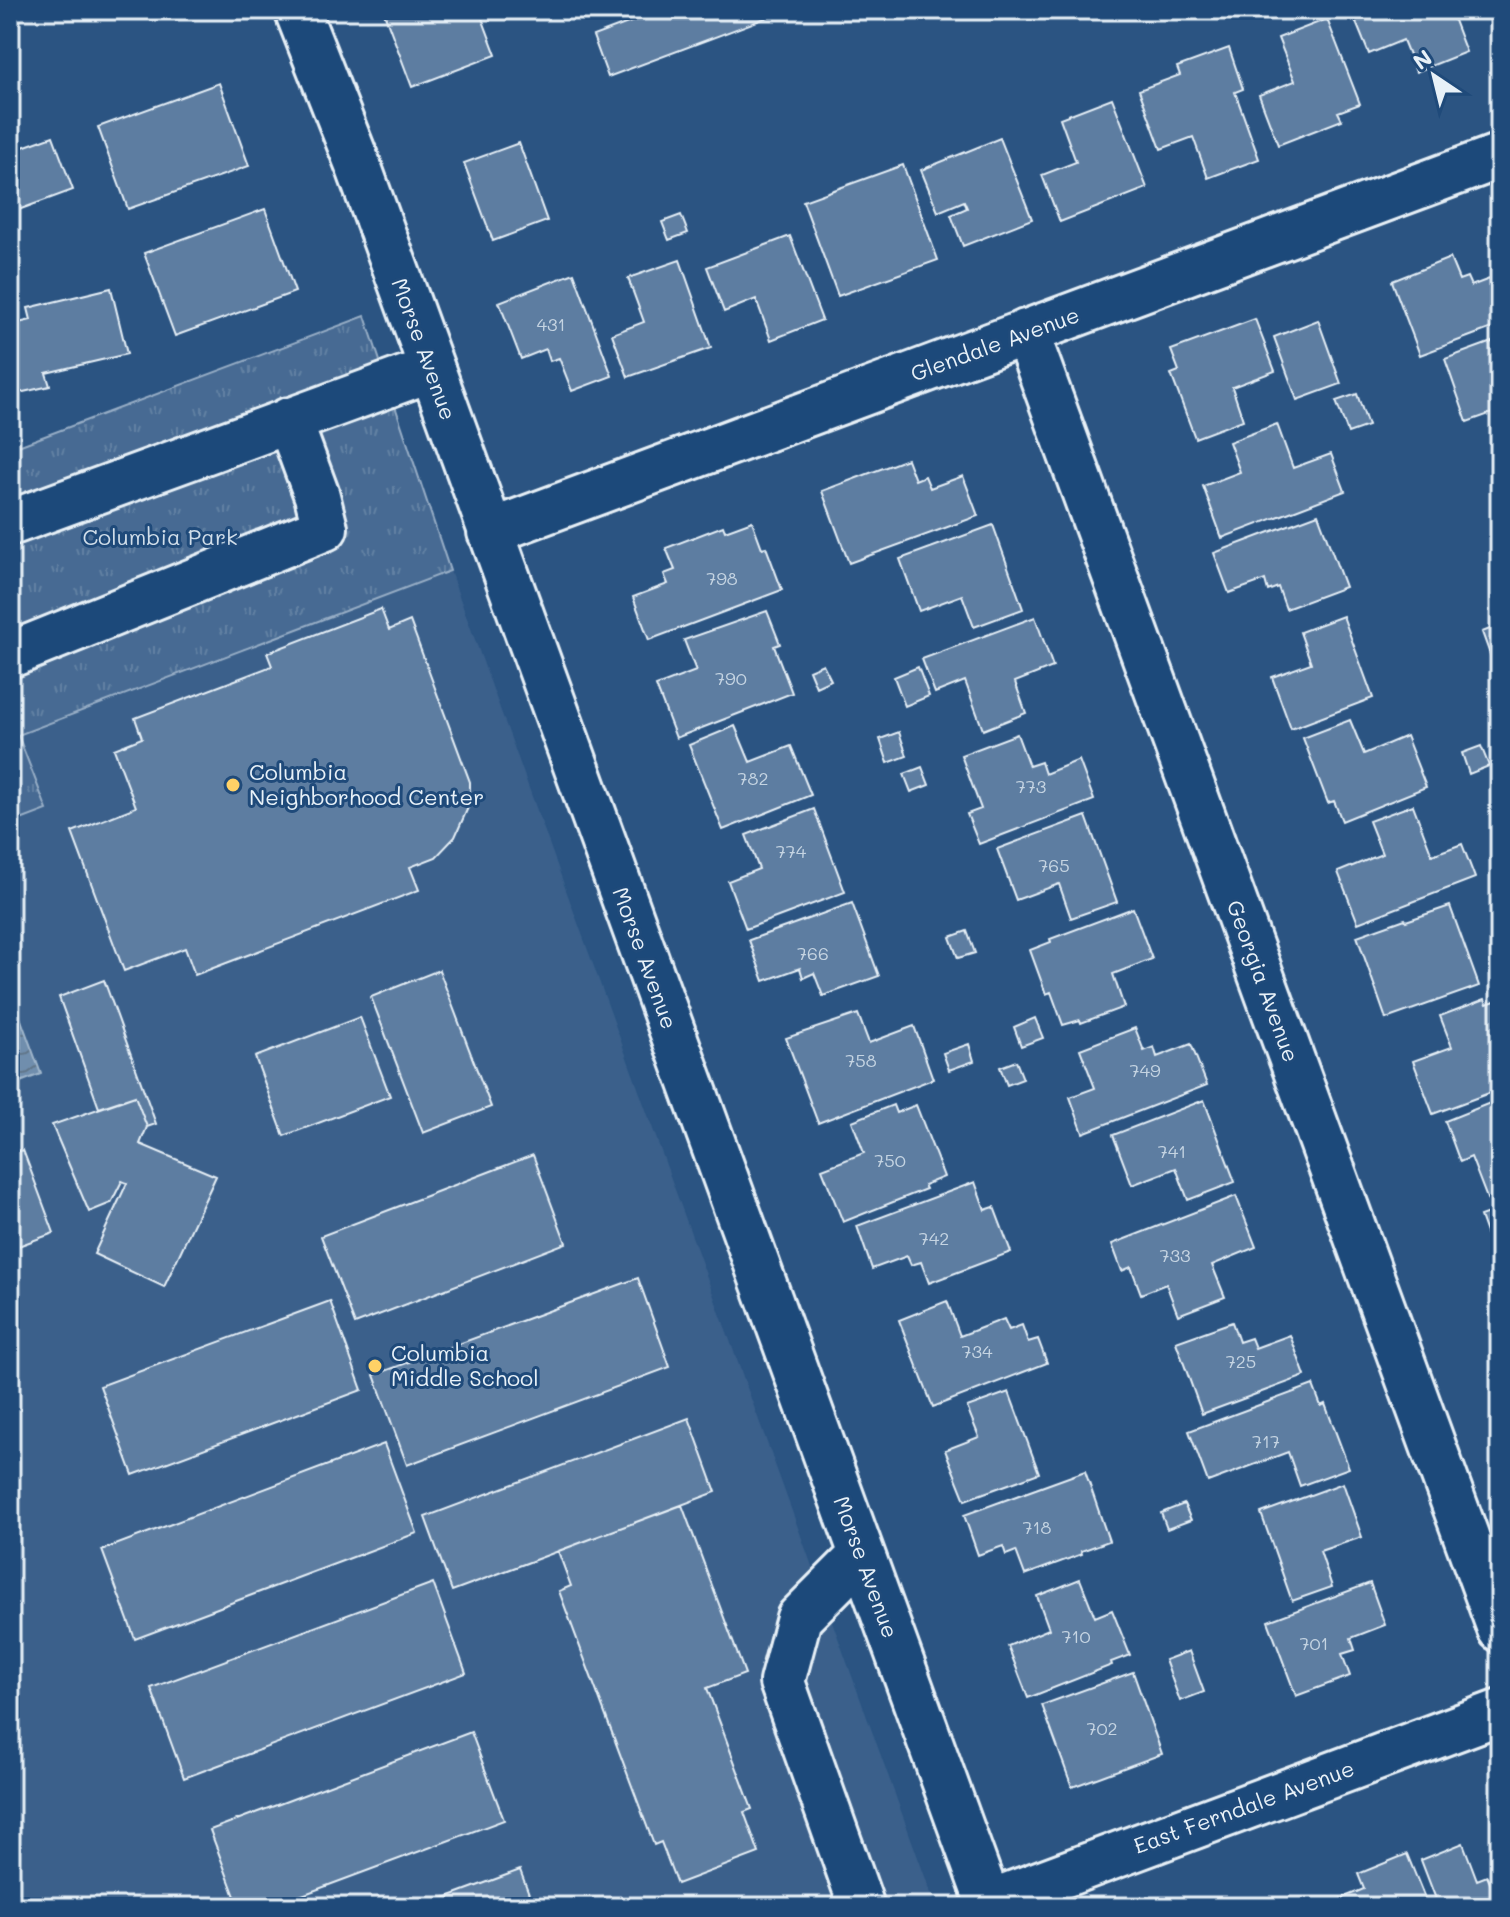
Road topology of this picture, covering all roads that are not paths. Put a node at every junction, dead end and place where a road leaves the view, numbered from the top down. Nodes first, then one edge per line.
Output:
1 (297, 10) edge
2 (1500, 156) edge
3 (1026, 332) junction
4 (431, 369) junction
5 (289, 420) junction
6 (10, 523) edge
7 (490, 532) junction
8 (10, 655) edge
9 (862, 1555) junction
10 (1500, 1629) edge
11 (1500, 1712) edge
12 (989, 1905) edge
13 (862, 1907) edge

1 - 4 street, Morse Avenue
2 - 3 street, Glendale Avenue
3 - 7 street, Glendale Avenue
3 - 10 street, Georgia Avenue
4 - 5 street
4 - 7 street, Morse Avenue
5 - 6 street
5 - 8 street
7 - 9 street, Morse Avenue
9 - 12 street, Morse Avenue
9 - 13 street
11 - 12 street, East Ferndale Avenue

